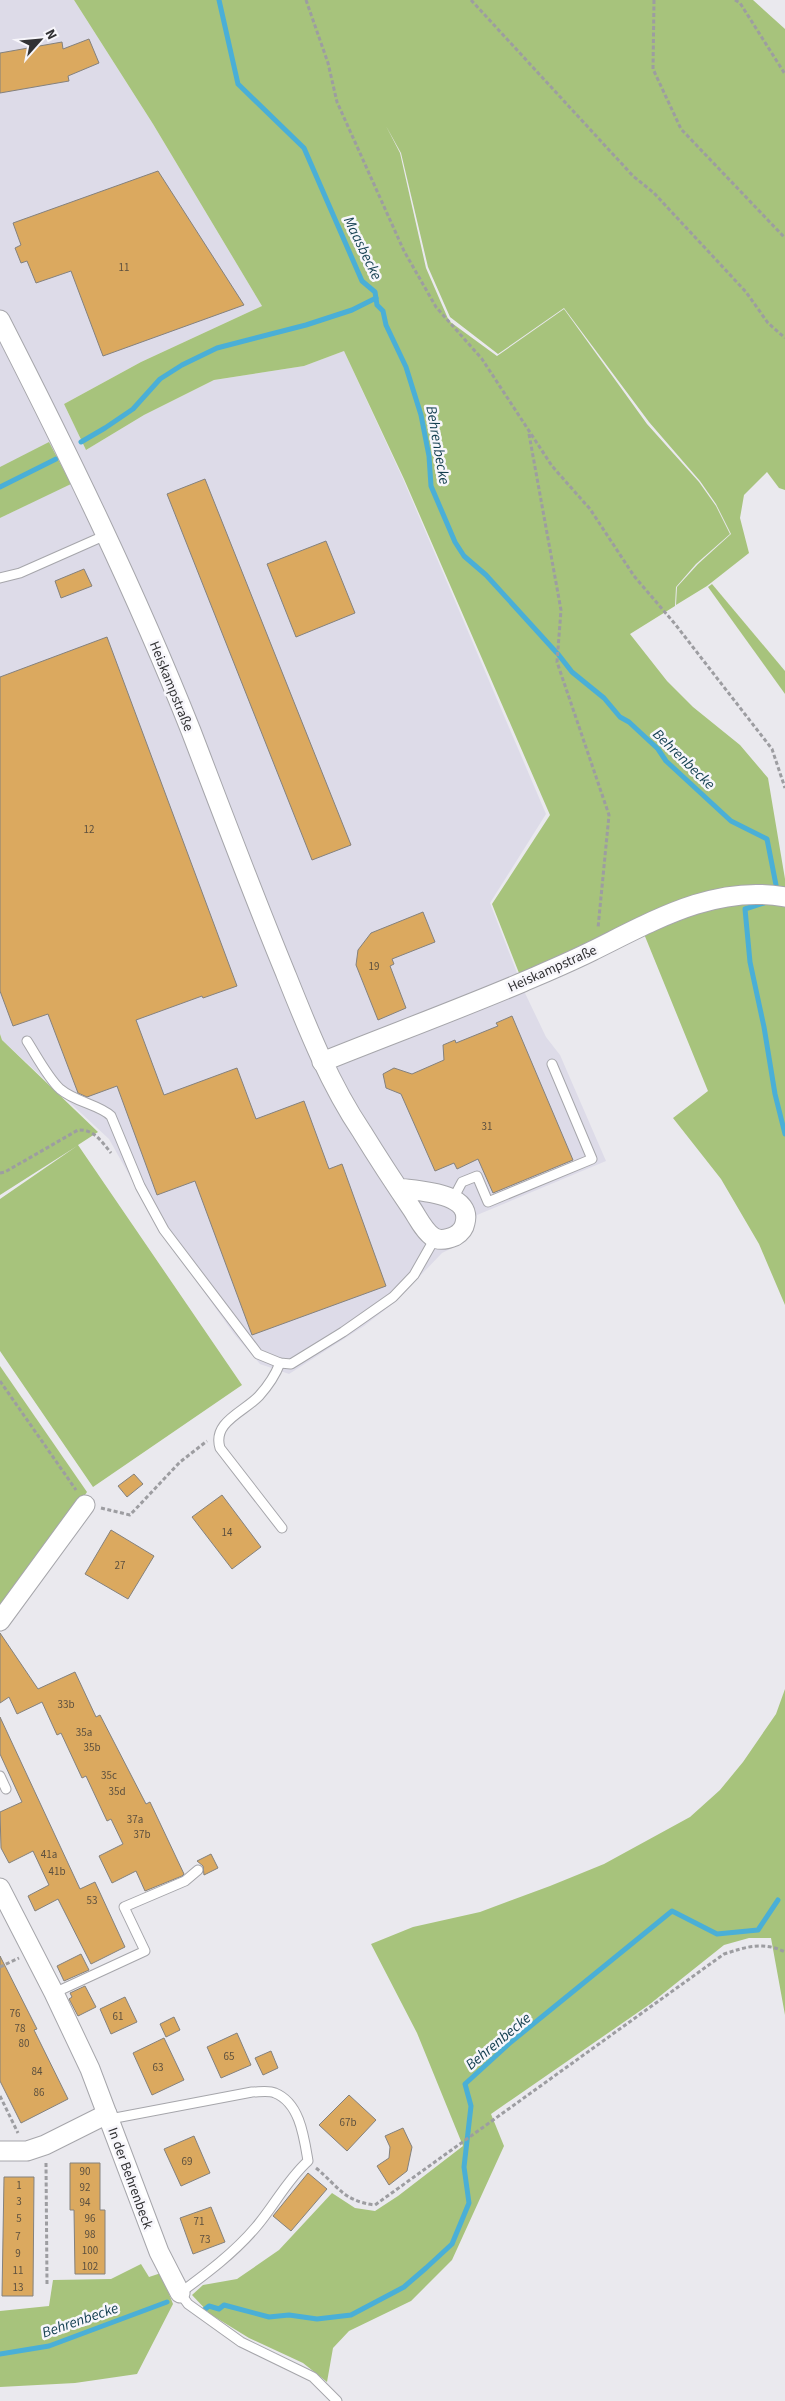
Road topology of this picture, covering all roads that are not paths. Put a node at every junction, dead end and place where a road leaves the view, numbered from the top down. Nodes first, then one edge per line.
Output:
1 (0, 320) edge
2 (106, 535) junction
3 (0, 578) edge
4 (785, 897) edge
5 (26, 1041) dead end
6 (322, 1062) junction
7 (552, 1064) dead end
8 (398, 1188) junction
9 (453, 1199) junction
10 (435, 1238) junction
11 (280, 1363) junction
12 (85, 1504) road end
13 (282, 1528) dead end
14 (0, 1621) edge
15 (0, 1776) edge
16 (6, 1789) dead end
17 (198, 1870) dead end
18 (0, 1888) edge
19 (54, 1993) junction
20 (108, 2116) junction
21 (0, 2151) edge
22 (180, 2293) junction
23 (337, 2401) edge

1 - 2 street, Heiskampstraße
2 - 3 lane
2 - 6 street, Heiskampstraße
4 - 6 street, Heiskampstraße
5 - 11 lane
6 - 8 street, Heiskampstraße
7 - 9 lane
8 - 9 street
8 - 10 street, Heiskampstraße
9 - 10 street
10 - 11 lane
11 - 13 lane
12 - 14 street
15 - 16 lane
17 - 19 lane
18 - 19 street, In der Behrenbeck
19 - 20 street, In der Behrenbeck
20 - 21 street
20 - 22 street, In der Behrenbeck
20 - 22 lane
22 - 23 lane, In der Behrenbeck

